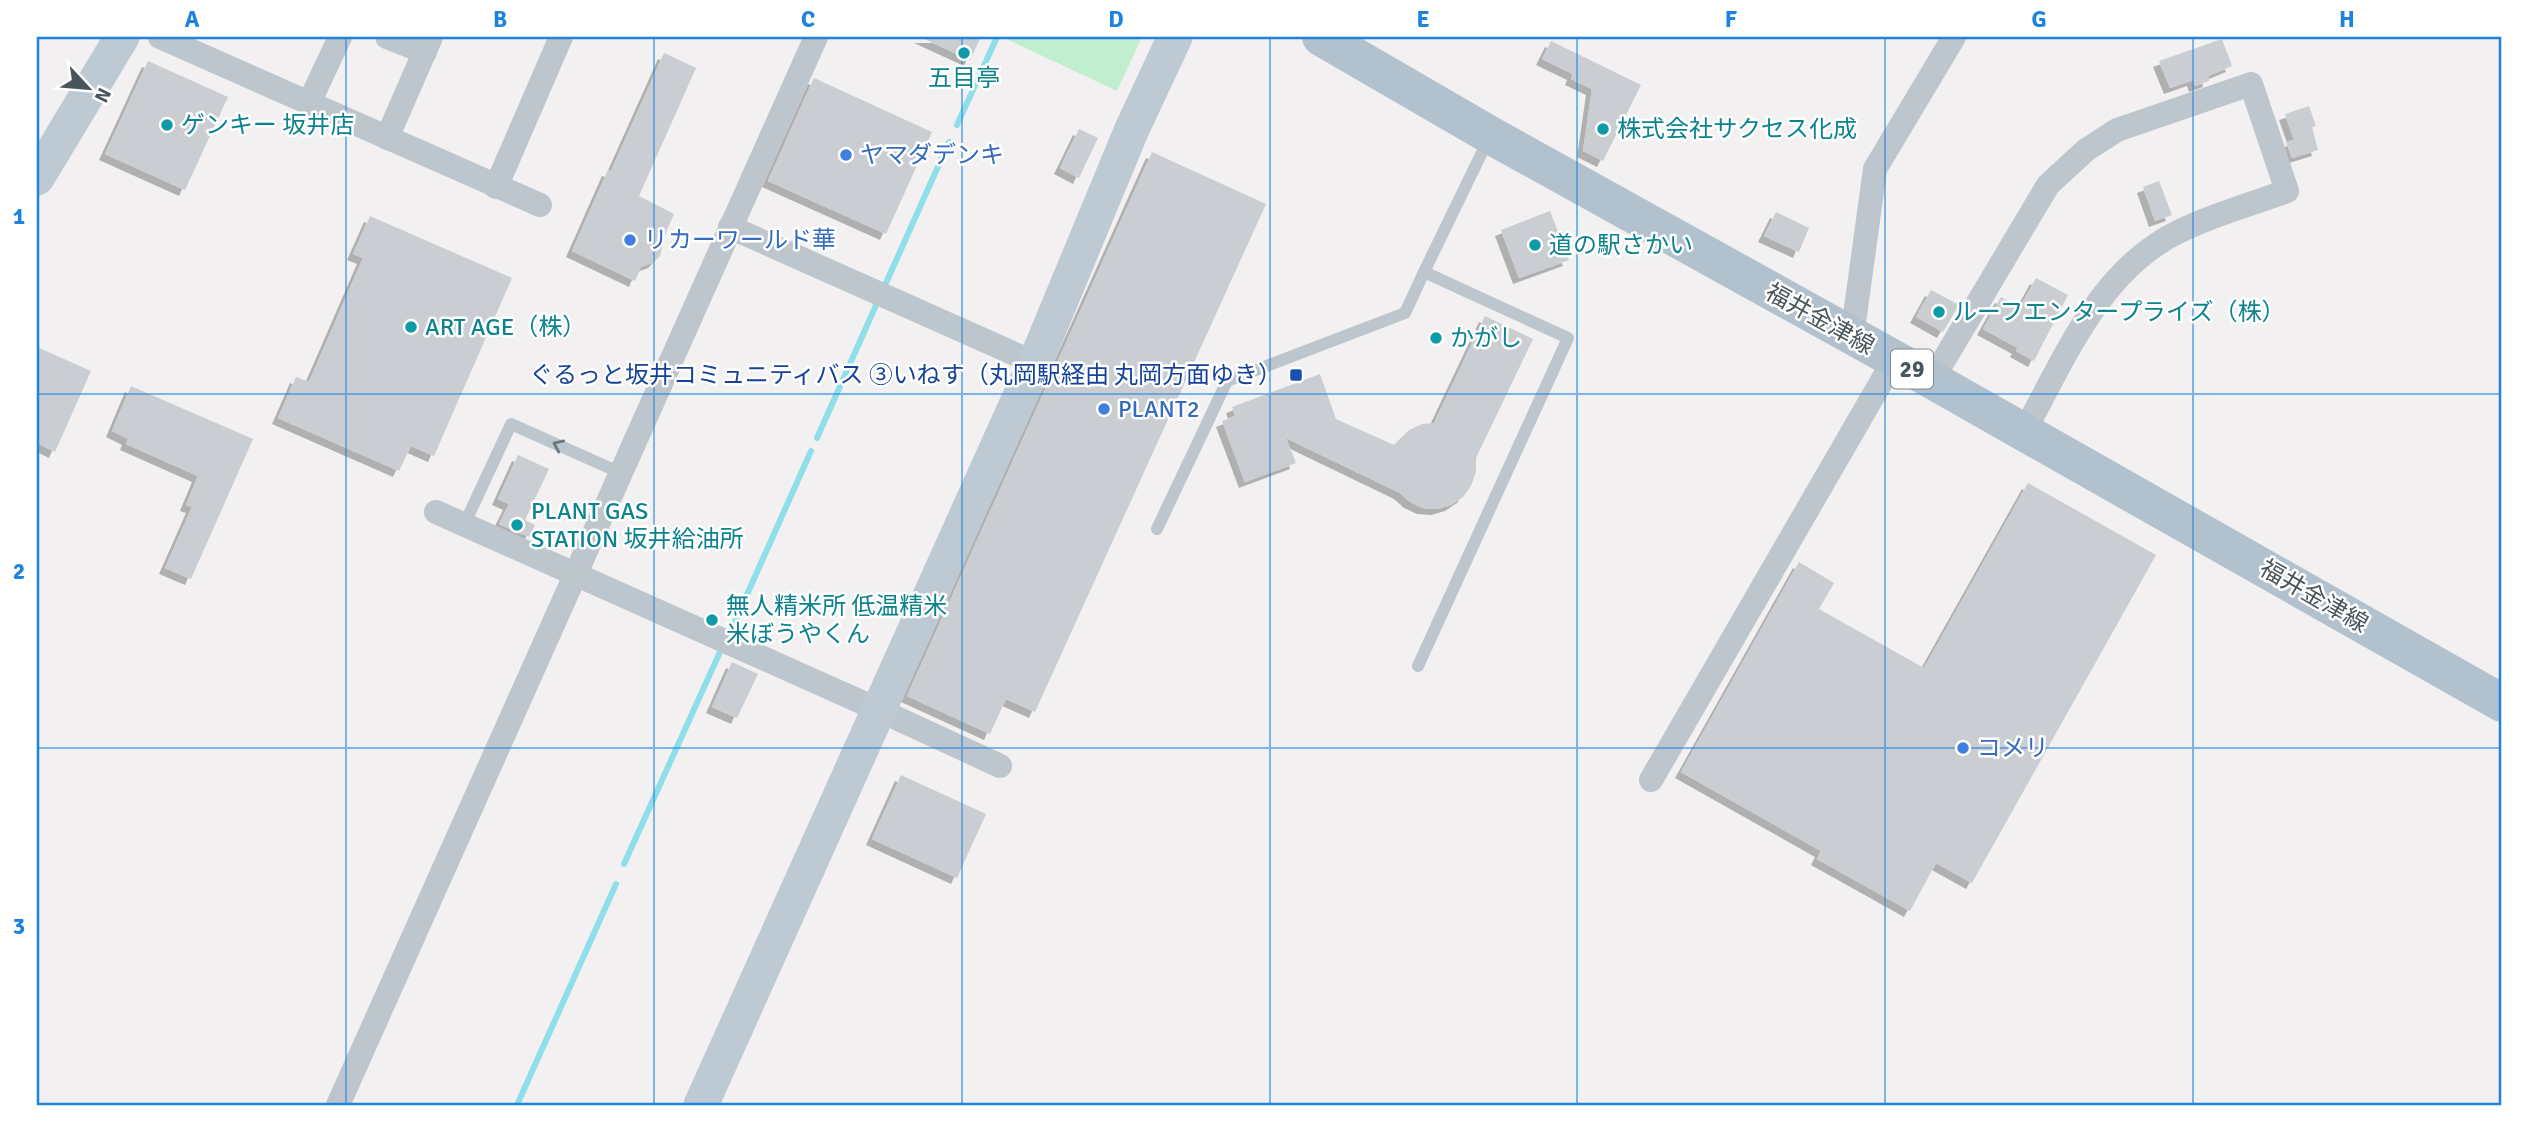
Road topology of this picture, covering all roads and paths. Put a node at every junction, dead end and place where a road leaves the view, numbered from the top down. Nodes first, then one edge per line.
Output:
1 (122, 37) edge
2 (160, 37) edge
3 (340, 37) edge
4 (387, 37) edge
5 (561, 37) edge
6 (816, 37) edge
7 (1175, 37) edge
8 (1321, 37) edge
9 (1954, 37) edge
10 (428, 44) edge
11 (309, 103) junction
12 (1490, 135) junction
13 (387, 138) junction
14 (37, 178) edge
15 (496, 187) junction
16 (540, 205) dead end
17 (730, 228) junction
18 (1424, 272) junction
19 (1852, 337) junction
20 (1894, 360) junction
21 (1035, 363) junction
22 (1932, 380) junction
23 (2024, 432) junction
24 (621, 473) junction
25 (436, 512) dead end
26 (465, 523) junction
27 (1157, 529) dead end
28 (575, 573) junction
29 (1418, 666) dead end
30 (2502, 703) edge
31 (879, 710) junction
32 (1000, 766) dead end
33 (1651, 780) dead end
34 (338, 1105) edge
35 (701, 1105) edge

1 - 14 street
2 - 11 street
3 - 11 street
4 - 10 street
5 - 15 street
6 - 17 street
7 - 21 street
8 - 12 main road, 福井金津線 / 29
9 - 19 street
10 - 13 street
11 - 13 street
12 - 18 lane
12 - 19 main road, 福井金津線 / 29
13 - 15 street
15 - 16 street
17 - 21 street
17 - 24 street
18 - 27 lane
18 - 29 lane
19 - 20 main road, 福井金津線 / 29
20 - 22 main road, 福井金津線 / 29
20 - 33 street
21 - 31 street
22 - 23 main road, 福井金津線 / 29
22 - 23 street
23 - 30 main road, 福井金津線 / 29
24 -> 26 lane
24 - 28 street
25 - 26 street
26 - 28 street
28 - 31 street
28 - 34 street
31 - 32 street
31 - 35 street

